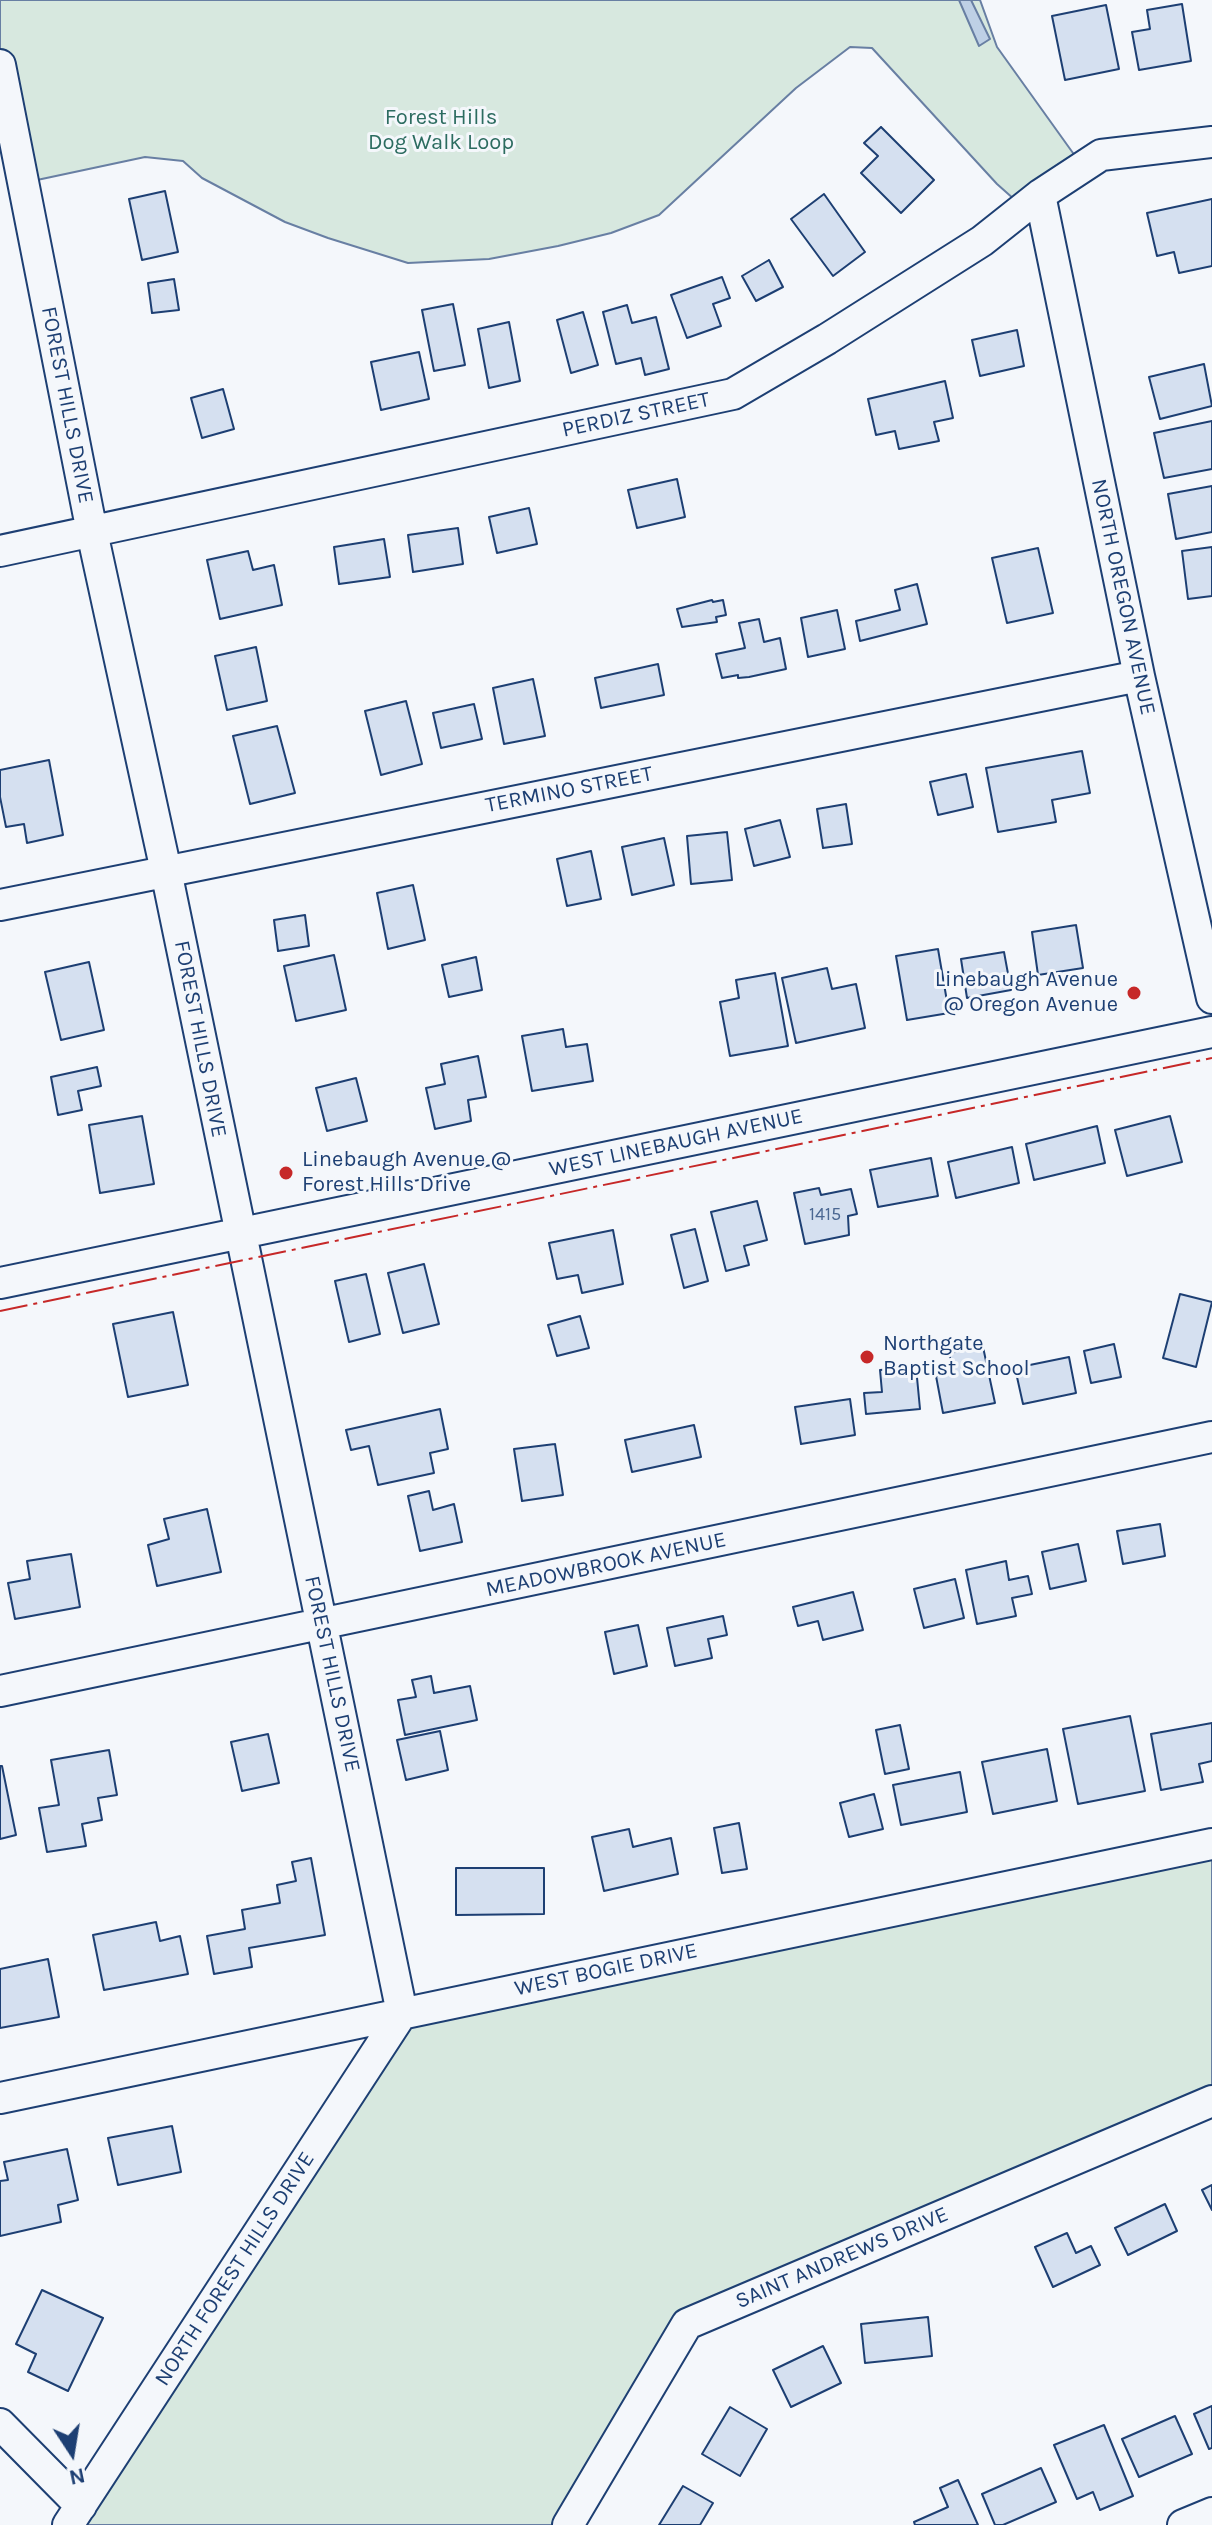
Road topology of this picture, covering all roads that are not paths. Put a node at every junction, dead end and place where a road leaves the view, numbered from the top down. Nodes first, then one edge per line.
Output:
1 (0, 65) edge
2 (1212, 142) edge
3 (1040, 195) junction
4 (92, 532) junction
5 (0, 551) edge
6 (1139, 676) junction
7 (166, 871) junction
8 (0, 905) edge
9 (1212, 998) edge
10 (1212, 1032) edge
11 (239, 1233) junction
12 (0, 1283) edge
13 (1212, 1437) edge
14 (323, 1624) junction
15 (0, 1691) edge
16 (1212, 1844) edge
17 (402, 2013) junction
18 (0, 2098) edge
19 (1212, 2101) edge
20 (0, 2424) edge
21 (1212, 2513) edge
22 (74, 2515) edge
23 (568, 2525) edge
24 (1183, 2525) edge

1 - 4 street, FOREST HILLS DRIVE
2 - 3 street, PERDIZ STREET
3 - 4 street, PERDIZ STREET
3 - 6 street, NORTH OREGON AVENUE
4 - 5 street, PERDIZ STREET
4 - 7 street, FOREST HILLS DRIVE
6 - 7 street, TERMINO STREET
6 - 9 street, NORTH OREGON AVENUE
7 - 8 street, TERMINO STREET
7 - 11 street, FOREST HILLS DRIVE
10 - 11 street, WEST LINEBAUGH AVENUE
11 - 12 street, WEST LINEBAUGH AVENUE
11 - 14 street, FOREST HILLS DRIVE
13 - 14 street, MEADOWBROOK AVENUE
14 - 15 street, MEADOWBROOK AVENUE
14 - 17 street, FOREST HILLS DRIVE
16 - 17 street, WEST BOGIE DRIVE
17 - 18 street, WEST BOGIE DRIVE
17 - 22 street, NORTH FOREST HILLS DRIVE
19 - 23 street, SAINT ANDREWS DRIVE
20 - 22 street
21 - 24 street

